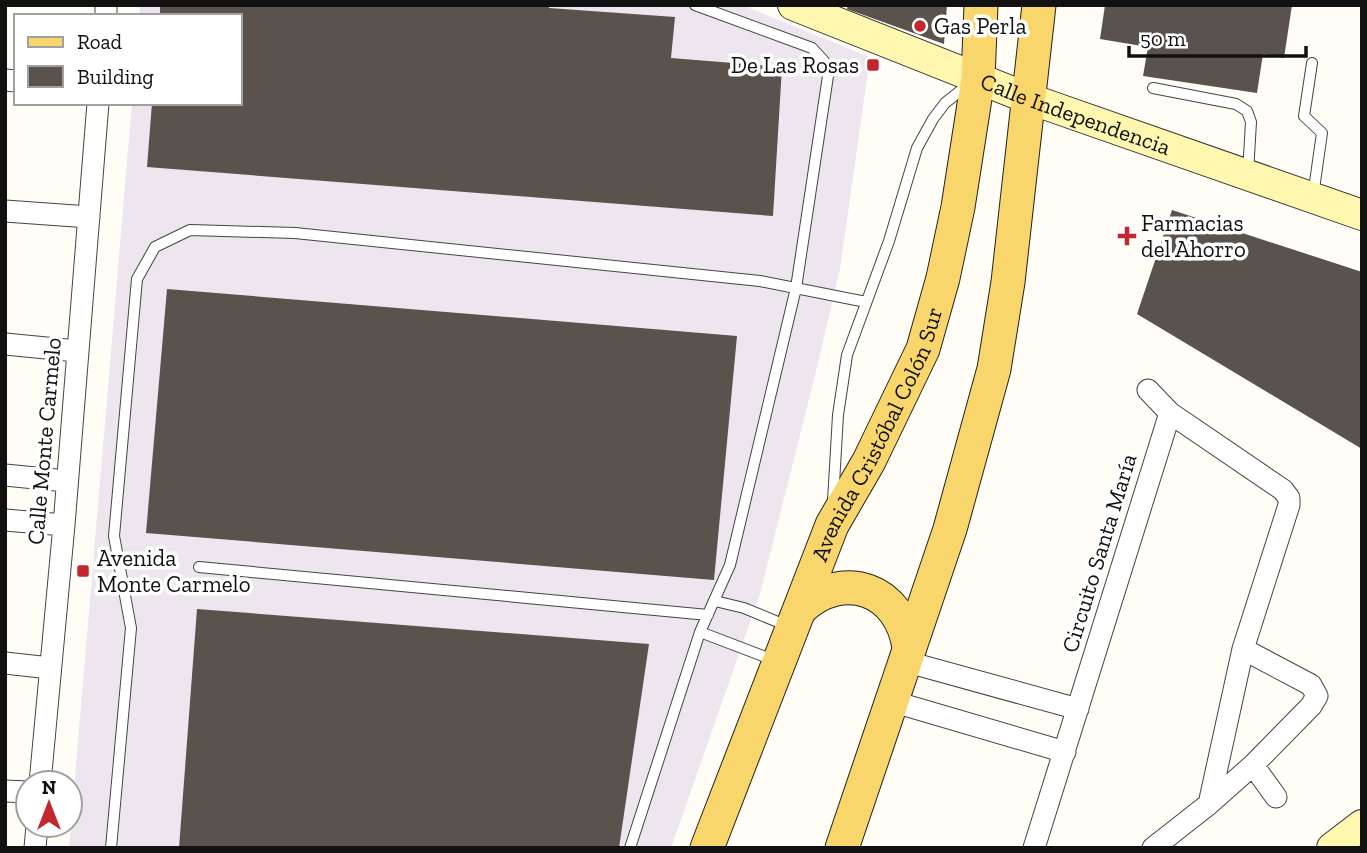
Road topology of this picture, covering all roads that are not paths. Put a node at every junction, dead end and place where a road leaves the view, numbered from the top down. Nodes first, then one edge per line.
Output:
1 (695, 5) edge
2 (793, 5) edge
3 (982, 5) edge
4 (998, 5) edge
5 (1039, 5) edge
6 (1054, 5) edge
7 (1034, 57) junction
8 (979, 64) junction
9 (1312, 64) dead end
10 (1153, 88) dead end
11 (1030, 99) junction
12 (98, 105) edge
13 (1247, 176) junction
14 (1312, 198) junction
15 (5, 211) edge
16 (1362, 215) edge
17 (89, 217) junction
18 (796, 288) junction
19 (866, 302) junction
20 (5, 344) edge
21 (77, 351) junction
22 (1148, 390) dead end
23 (1170, 413) junction
24 (5, 475) edge
25 (66, 481) junction
26 (5, 520) edge
27 (64, 525) junction
28 (832, 525) junction
29 (199, 567) dead end
30 (715, 601) junction
31 (708, 615) junction
32 (796, 618) junction
33 (700, 632) junction
34 (1243, 649) junction
35 (906, 654) junction
36 (5, 663) edge
37 (779, 663) junction
38 (50, 668) junction
39 (891, 701) junction
40 (1078, 709) junction
41 (1065, 752) junction
42 (1253, 765) junction
43 (41, 769) edge
44 (1276, 797) dead end
45 (1209, 804) junction
46 (111, 848) edge
47 (630, 848) edge
48 (707, 848) edge
49 (842, 848) edge
50 (1034, 848) edge
51 (1153, 848) edge

1 - 18 lane
2 - 8 street, Calle Independencia
3 - 8 main road, Avenida Cristóbal Colón Sur
4 - 8 main road
5 - 7 main road
6 - 7 main road
7 - 11 main road
8 - 11 street, Calle Independencia
8 - 19 lane
8 - 28 main road, Avenida Cristóbal Colón Sur
9 - 14 lane
10 - 13 lane
11 - 13 street, Calle Independencia
11 - 35 main road
12 - 17 street, Calle Monte Carmelo
13 - 14 street, Calle Independencia
14 - 16 street, Calle Independencia
15 - 17 street
17 - 21 street, Calle Monte Carmelo
18 - 19 lane
18 - 30 lane
18 - 46 lane
19 - 28 lane
20 - 21 street
21 - 25 street, Calle Monte Carmelo
22 - 23 street
23 - 34 street
23 - 40 street, Circuito Santa María
24 - 25 street
25 - 27 street, Calle Monte Carmelo
26 - 27 street
27 - 38 street, Calle Monte Carmelo
28 - 32 main road, Avenida Cristóbal Colón Sur
29 - 31 lane
30 - 31 lane
30 - 32 lane
31 - 33 lane
32 - 35 main road
32 - 37 main road, Avenida Cristóbal Colón Sur
33 - 37 lane
33 - 47 lane
34 - 42 street
34 - 45 street
35 - 39 main road
35 - 40 street
36 - 38 street
37 - 48 main road, Avenida Cristóbal Colón Sur
38 - 43 street, Calle Monte Carmelo
39 - 41 street
39 - 49 main road
40 - 41 street, Circuito Santa María
41 - 50 street, Circuito Santa María
42 - 44 street
42 - 45 street
45 - 51 street

